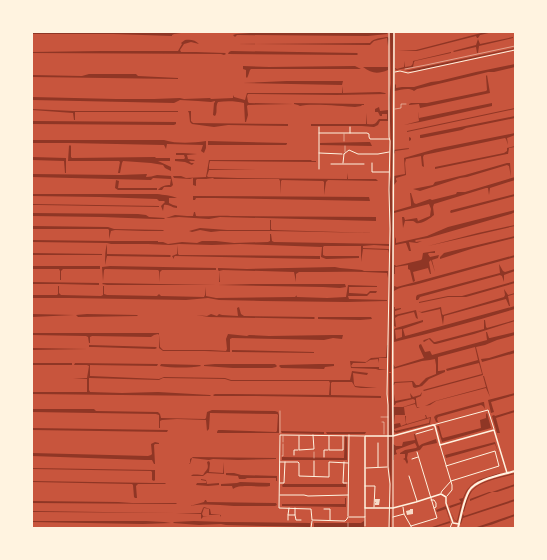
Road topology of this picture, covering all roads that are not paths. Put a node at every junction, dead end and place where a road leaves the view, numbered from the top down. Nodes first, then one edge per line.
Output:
1 (389, 32) edge
2 (394, 32) edge
3 (515, 50) edge
4 (394, 72) junction
5 (406, 104) dead end
6 (393, 109) junction
7 (319, 127) dead end
8 (350, 127) dead end
9 (389, 132) junction
10 (393, 132) junction
11 (319, 133) junction
12 (344, 133) junction
13 (350, 133) junction
14 (390, 139) junction
15 (344, 141) dead end
16 (345, 146) dead end
17 (390, 152) junction
18 (319, 153) junction
19 (344, 153) junction
20 (372, 163) dead end
21 (331, 164) dead end
22 (344, 164) junction
23 (364, 164) dead end
24 (319, 169) dead end
25 (390, 172) junction
26 (280, 411) dead end
27 (381, 417) dead end
28 (388, 417) junction
29 (382, 422) dead end
30 (433, 425) junction
31 (422, 428) junction
32 (433, 429) dead end
33 (494, 430) junction
34 (423, 432) junction
35 (416, 434) dead end
36 (280, 435) junction
37 (284, 435) junction
38 (299, 435) junction
39 (313, 435) junction
40 (329, 435) junction
41 (343, 435) junction
42 (348, 435) junction
43 (365, 436) junction
44 (384, 436) junction
45 (388, 436) junction
46 (393, 436) junction
47 (283, 442) road end
48 (378, 443) dead end
49 (440, 444) junction
50 (298, 450) junction
51 (329, 450) junction
52 (417, 452) dead end
53 (294, 455) dead end
54 (324, 457) dead end
55 (419, 457) junction
56 (502, 457) junction
57 (498, 458) junction
58 (412, 459) dead end
59 (314, 461) dead end
60 (280, 462) junction
61 (284, 462) junction
62 (344, 462) junction
63 (348, 463) junction
64 (446, 466) junction
65 (388, 467) junction
66 (365, 468) junction
67 (378, 468) junction
68 (515, 471) edge
69 (507, 473) junction
70 (314, 476) junction
71 (409, 476) dead end
72 (451, 481) junction
73 (280, 483) junction
74 (348, 483) junction
75 (365, 486) junction
76 (280, 494) junction
77 (441, 494) junction
78 (348, 495) junction
79 (446, 497) junction
80 (431, 498) junction
81 (418, 501) junction
82 (403, 505) junction
83 (289, 508) junction
84 (295, 508) junction
85 (365, 508) junction
86 (374, 508) junction
87 (391, 508) junction
88 (324, 509) dead end
89 (434, 509) junction
90 (404, 514) junction
91 (288, 515) junction
92 (296, 515) junction
93 (348, 517) junction
94 (365, 517) junction
95 (393, 517) junction
96 (288, 520) dead end
97 (301, 520) dead end
98 (312, 520) junction
99 (330, 520) junction
100 (453, 523) junction
101 (458, 524) junction
102 (365, 526) dead end
103 (411, 527) edge
104 (312, 528) edge
105 (389, 528) edge
106 (393, 528) edge
107 (450, 528) edge
108 (458, 528) edge

1 - 9 street
2 - 4 street
3 - 4 street
4 - 6 street
5 - 6 lane
6 - 10 street
7 - 11 street
8 - 13 street
9 - 10 street
9 - 14 street
10 - 46 street
11 - 12 street
11 - 18 street
12 - 13 street
12 - 15 lane
13 - 14 street
14 - 17 street
16 - 19 lane
17 - 19 street
17 - 25 street
18 - 19 street
18 - 24 street
19 - 22 street
20 - 25 street
21 - 22 street
22 - 23 street
25 - 28 street
26 - 36 lane
27 - 28 lane
28 - 45 street
29 - 44 lane
30 - 31 street
30 - 33 street
30 - 49 street
31 - 34 street
31 - 46 street
32 - 34 street
33 - 49 street
33 - 56 street
34 - 35 street
36 - 37 street
36 - 60 street
37 - 38 street
37 - 47 lane
38 - 39 street
38 - 50 street
39 - 40 street
39 - 50 street
40 - 41 street
40 - 51 street
41 - 42 street
41 - 51 street
42 - 43 street
42 - 63 street
43 - 44 street
43 - 66 street
44 - 45 street
45 - 46 street
45 - 65 street
46 - 87 street
48 - 67 street
49 - 64 street
50 - 53 street
51 - 54 street
52 - 55 street
55 - 58 street
55 - 80 street
56 - 57 street
56 - 69 street
57 - 64 street
57 - 72 street
59 - 70 street
60 - 61 street
60 - 73 street
61 - 70 street
61 - 73 street
62 - 63 street
62 - 70 street
62 - 74 street
63 - 74 street
64 - 72 street
65 - 67 street
65 - 87 street
66 - 67 street
66 - 75 street
68 - 69 main road
69 - 101 main road
71 - 81 street
72 - 77 street
72 - 79 street
73 - 76 street
74 - 78 street
75 - 85 street
75 - 86 street
76 - 78 street
76 - 83 street
77 - 79 street
77 - 80 street
78 - 93 street
79 - 100 street
80 - 81 street
80 - 89 street
80 - 89 street
81 - 82 street
82 - 87 street
82 - 90 street
83 - 84 street
83 - 91 street
84 - 92 street
84 - 98 street
85 - 86 street
85 - 94 street
86 - 87 street
87 - 95 street
87 - 105 street
88 - 99 street
89 - 103 street
90 - 95 street
90 - 103 street
91 - 92 street
91 - 96 street
92 - 97 street
93 - 94 street
93 - 99 street
94 - 102 street
95 - 106 street
98 - 99 street
98 - 104 street
100 - 101 street
100 - 107 street
101 - 108 main road

